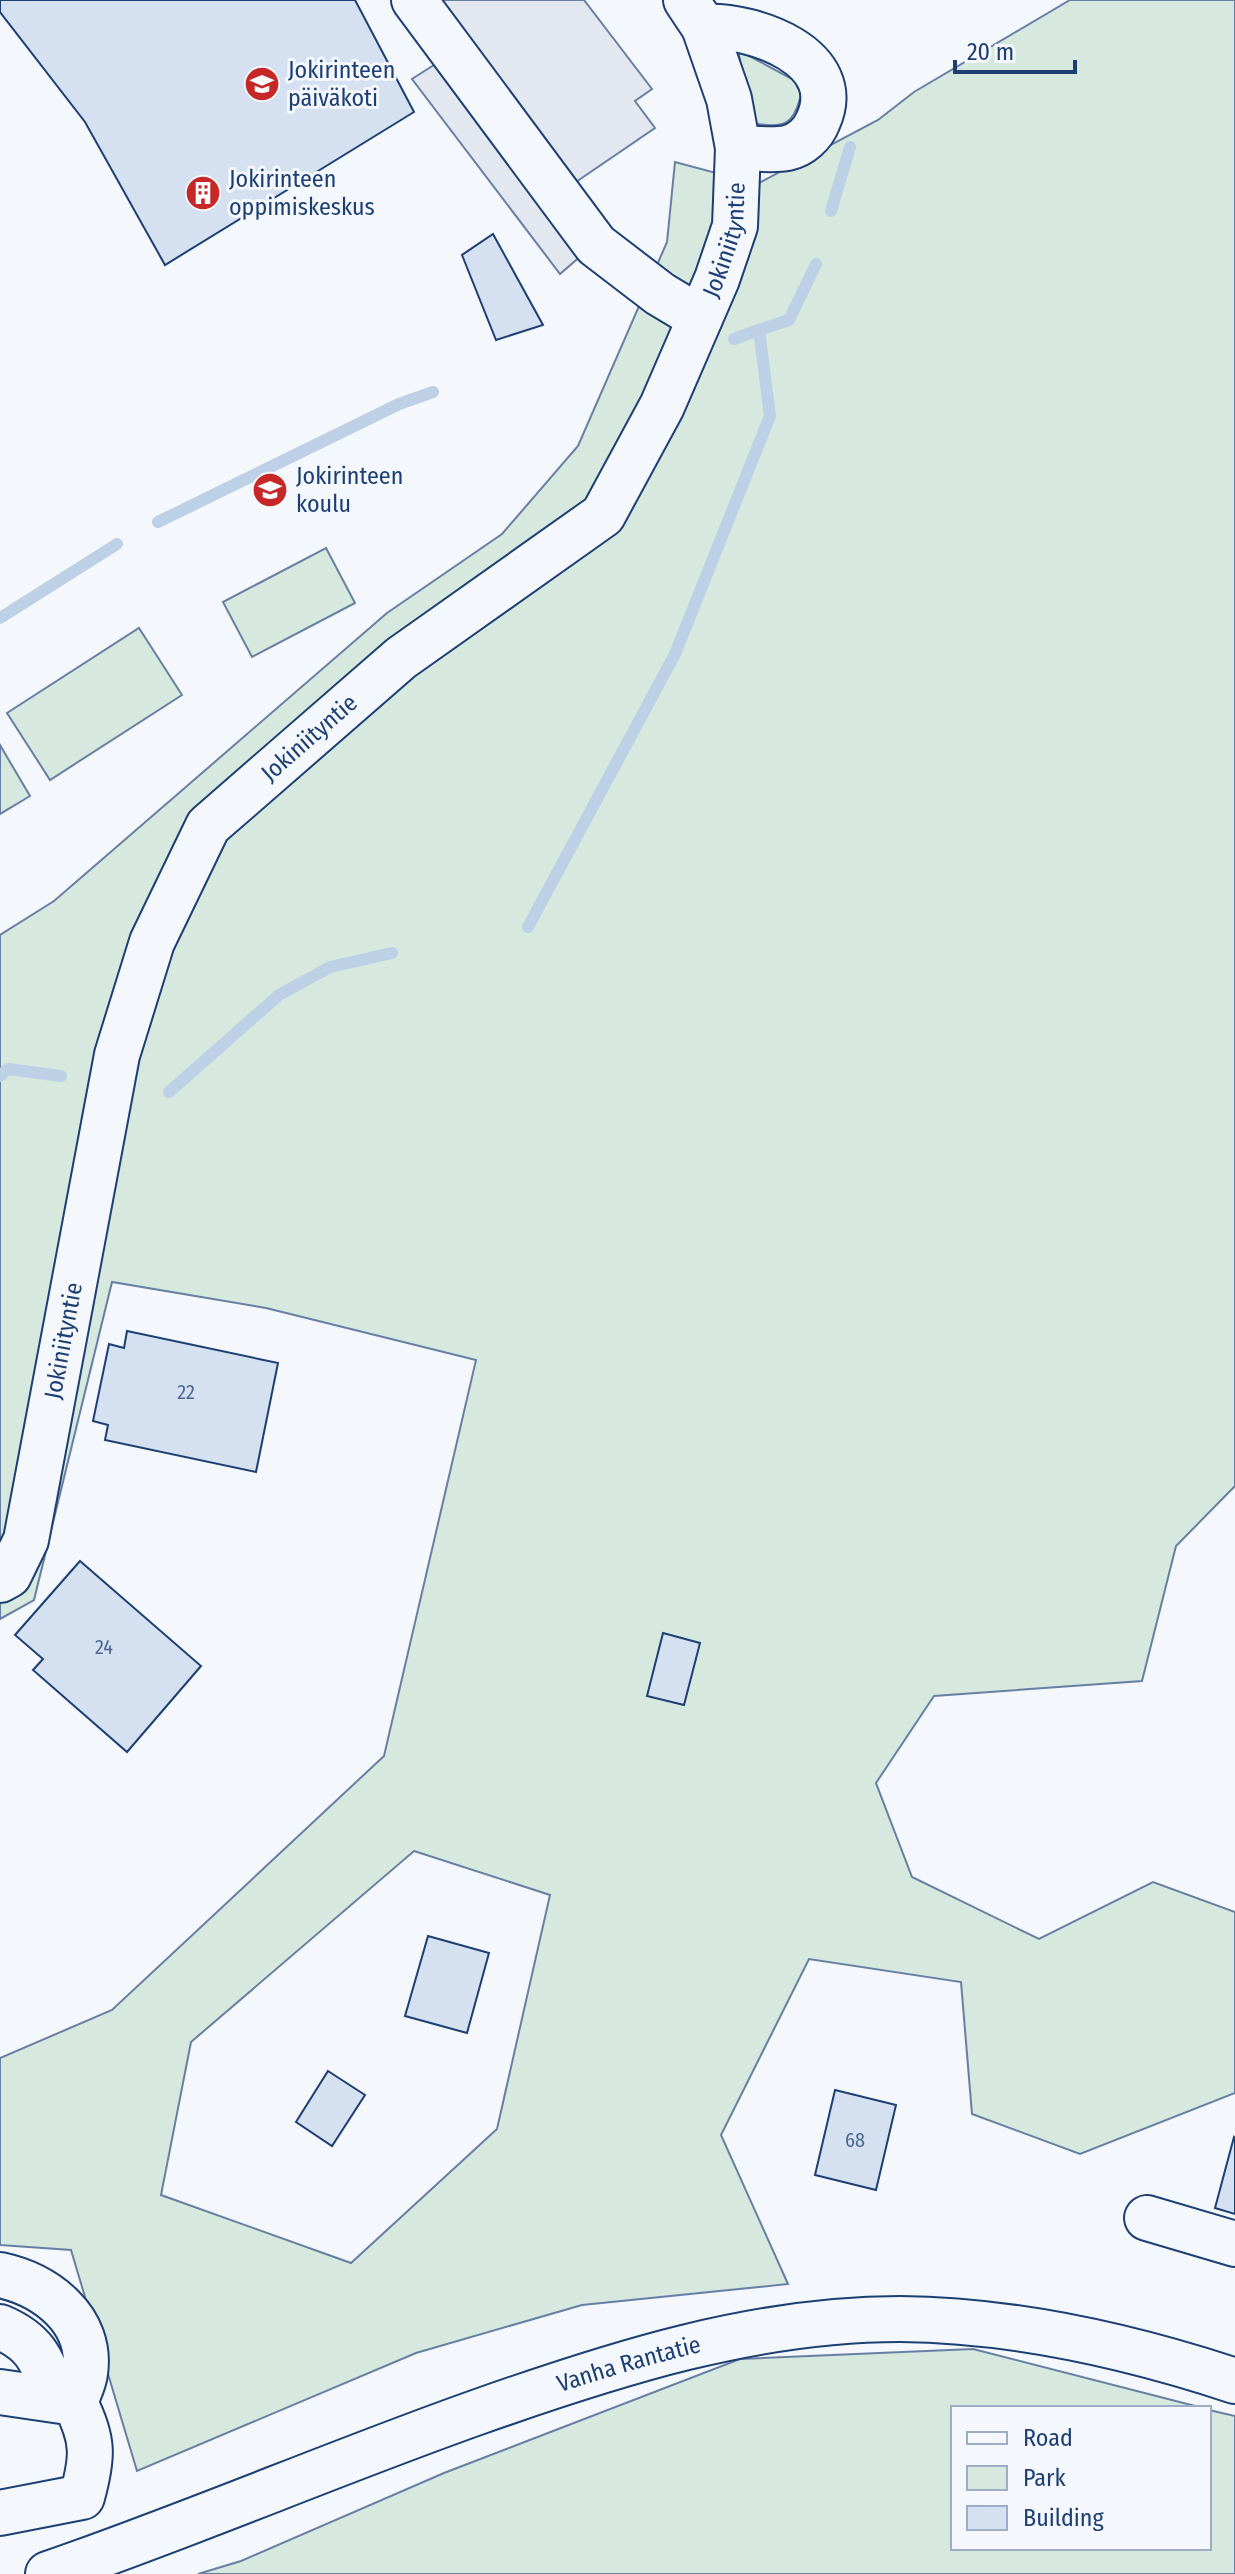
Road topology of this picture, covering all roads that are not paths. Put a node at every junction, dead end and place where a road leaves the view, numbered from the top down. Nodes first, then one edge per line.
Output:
1 (414, 0) edge
2 (695, 14) edge
3 (738, 148) junction
4 (700, 318) junction
5 (0, 1580) edge
6 (1147, 2218) dead end
7 (1235, 2244) edge
8 (0, 2275) edge
9 (0, 2327) edge
10 (1235, 2381) edge
11 (0, 2392) edge
12 (65, 2400) junction
13 (0, 2513) edge
14 (48, 2574) edge

1 - 4 street
2 - 3 street, Jokiniityntie
2 - 3 street
3 - 4 street, Jokiniityntie
4 - 5 street, Jokiniityntie
6 - 7 street
8 - 12 street
9 - 12 street
10 - 14 street, Vanha Rantatie
11 - 12 street
12 - 13 street

